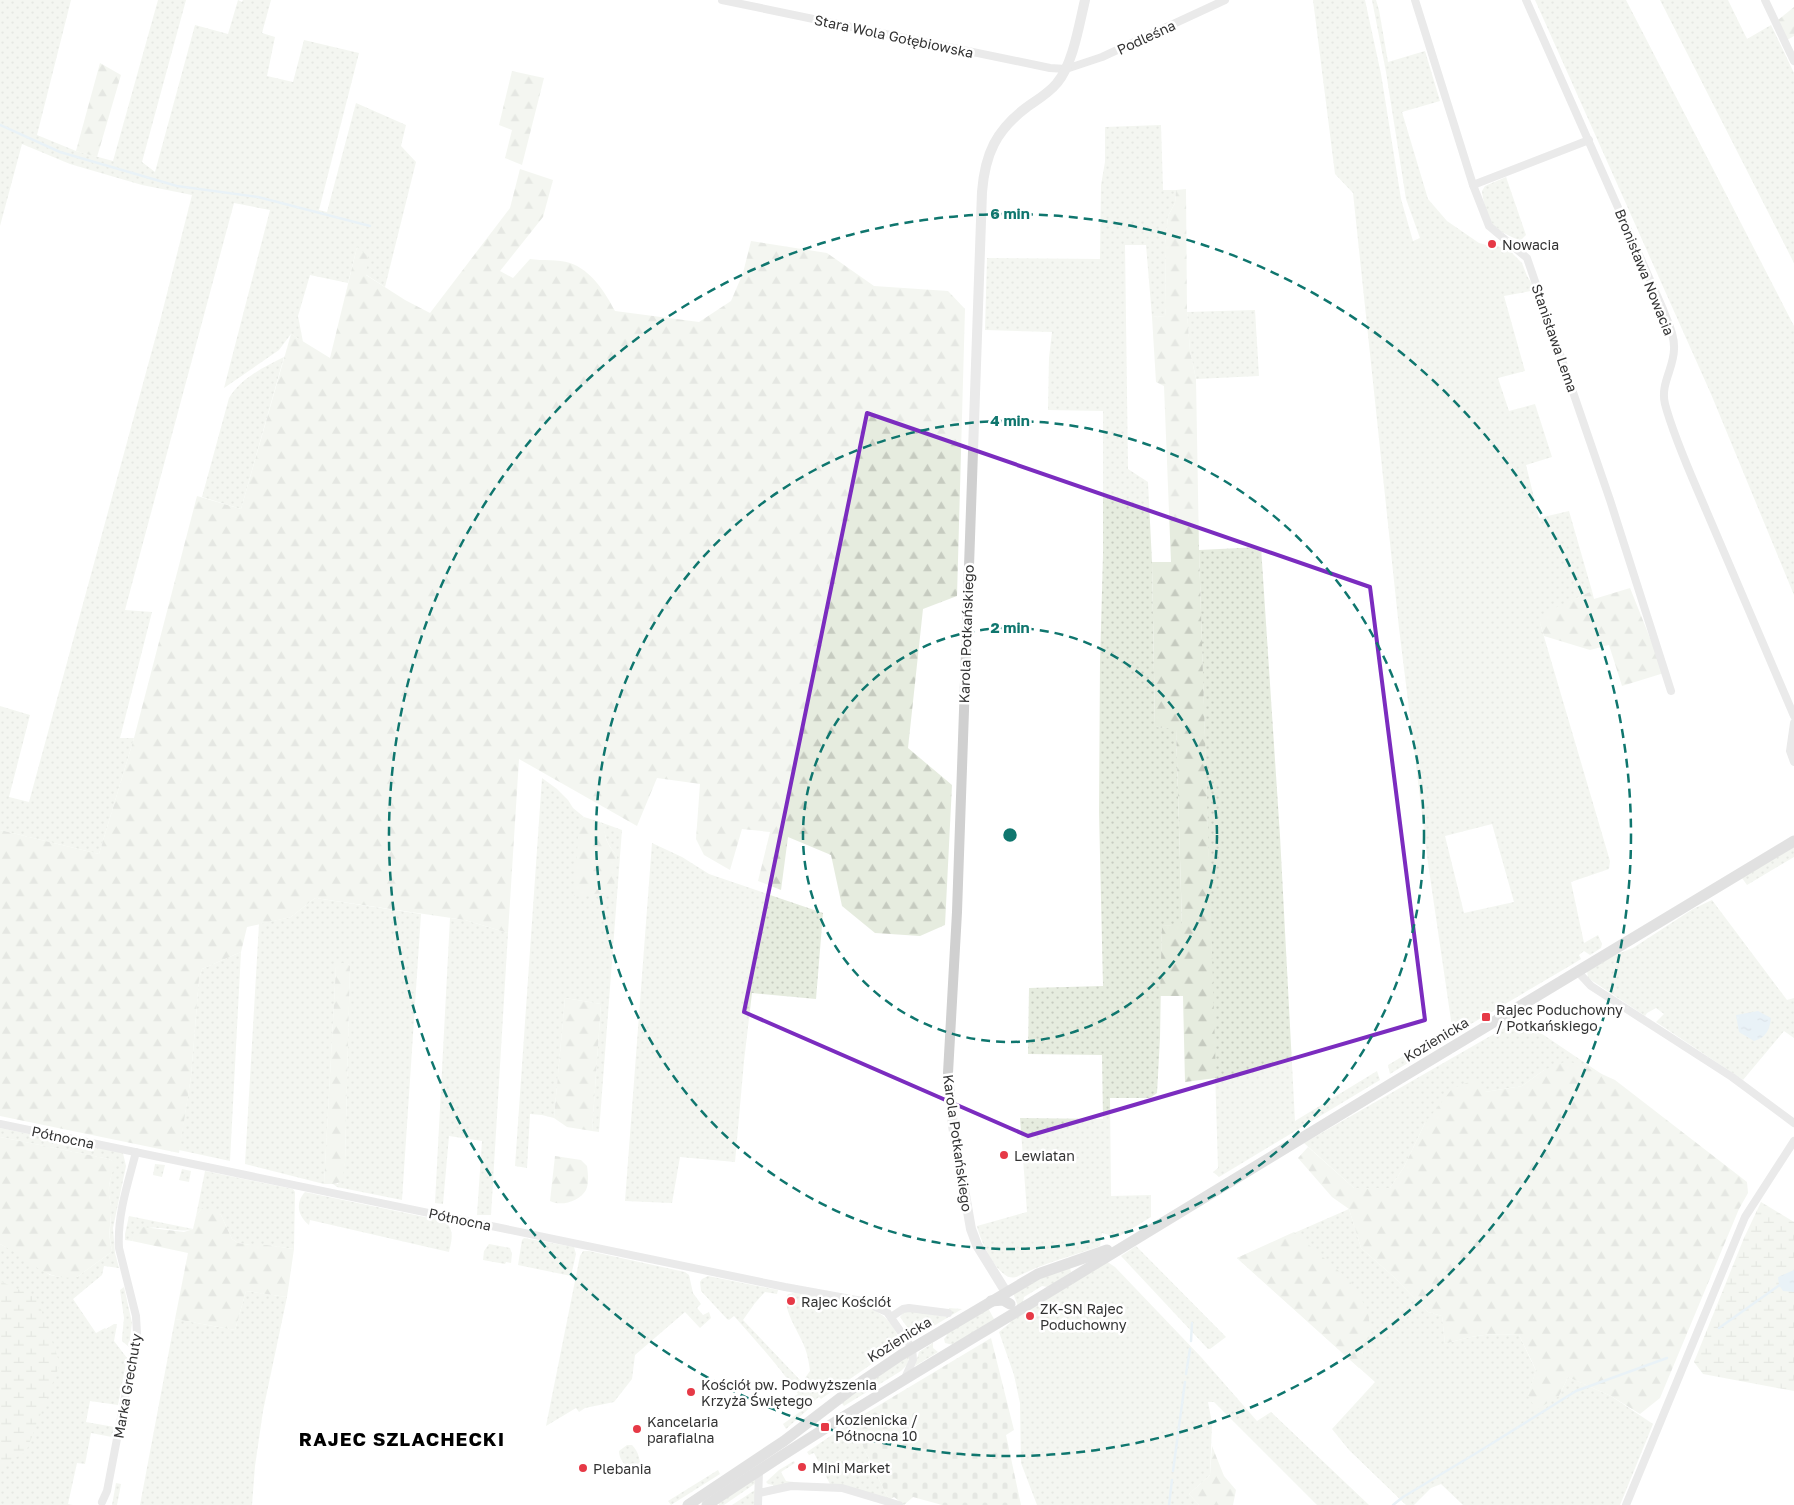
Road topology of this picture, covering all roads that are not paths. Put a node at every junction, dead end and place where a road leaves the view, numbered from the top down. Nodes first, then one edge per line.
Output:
1 (722, 0) edge
2 (1086, 0) edge
3 (1225, 0) edge
4 (1415, 0) edge
5 (1526, 0) edge
6 (1765, 0) edge
7 (1794, 61) edge
8 (1066, 69) junction
9 (1589, 140) junction
10 (1473, 185) junction
11 (1671, 691) dead end
12 (1794, 716) edge
13 (1794, 723) edge
14 (1794, 762) edge
15 (1794, 841) edge
16 (1578, 972) junction
17 (1794, 1123) edge
18 (0, 1124) edge
19 (1794, 1142) edge
20 (136, 1152) junction
21 (1119, 1248) junction
22 (994, 1273) junction
23 (1006, 1292) junction
24 (991, 1301) junction
25 (1010, 1310) junction
26 (948, 1313) dead end
27 (891, 1317) junction
28 (939, 1332) junction
29 (905, 1338) junction
30 (912, 1348) junction
31 (952, 1351) junction
32 (901, 1355) junction
33 (905, 1378) junction
34 (759, 1470) junction
35 (720, 1484) junction
36 (759, 1493) junction
37 (102, 1502) dead end
38 (711, 1503) edge
39 (688, 1505) edge
40 (758, 1505) edge
41 (899, 1505) edge
42 (1626, 1505) edge

1 - 8 street, Stara Wola Gołębiowska
2 - 8 street, Karola Potkańskiego
3 - 8 street, Podleśna
4 - 10 street, Stanisława Lema
5 - 9 street, Bronisława Nowacia
6 - 7 street
8 - 22 street, Karola Potkańskiego
9 - 10 street
9 - 12 street, Bronisława Nowacia
10 - 11 street, Stanisława Lema
13 - 14 street
15 - 16 main road, Kozienicka
16 - 17 street
16 - 21 main road, Kozienicka
18 - 20 street, Północna
19 - 42 street
20 - 27 street, Północna
20 - 37 street, Marka Grechuty
21 - 23 main road, Kozienicka
21 - 25 main road, Kozienicka
22 - 23 street, Karola Potkańskiego
22 - 24 street
23 - 24 main road, Kozienicka
23 - 25 main road
24 - 25 main road
24 - 28 main road, Kozienicka
25 - 31 main road, Kozienicka
26 - 27 street
27 - 29 street, Północna
28 - 30 main road, Kozienicka
28 - 31 main road
29 - 30 street, Północna
29 - 32 street
30 - 32 main road, Kozienicka
30 - 33 street
31 - 33 main road, Kozienicka
32 - 35 main road, Kozienicka
33 - 34 main road, Kozienicka
34 - 36 street
34 - 38 main road, Kozienicka
35 - 38 street
35 - 39 main road, Kozienicka
36 - 40 street
36 - 41 street

